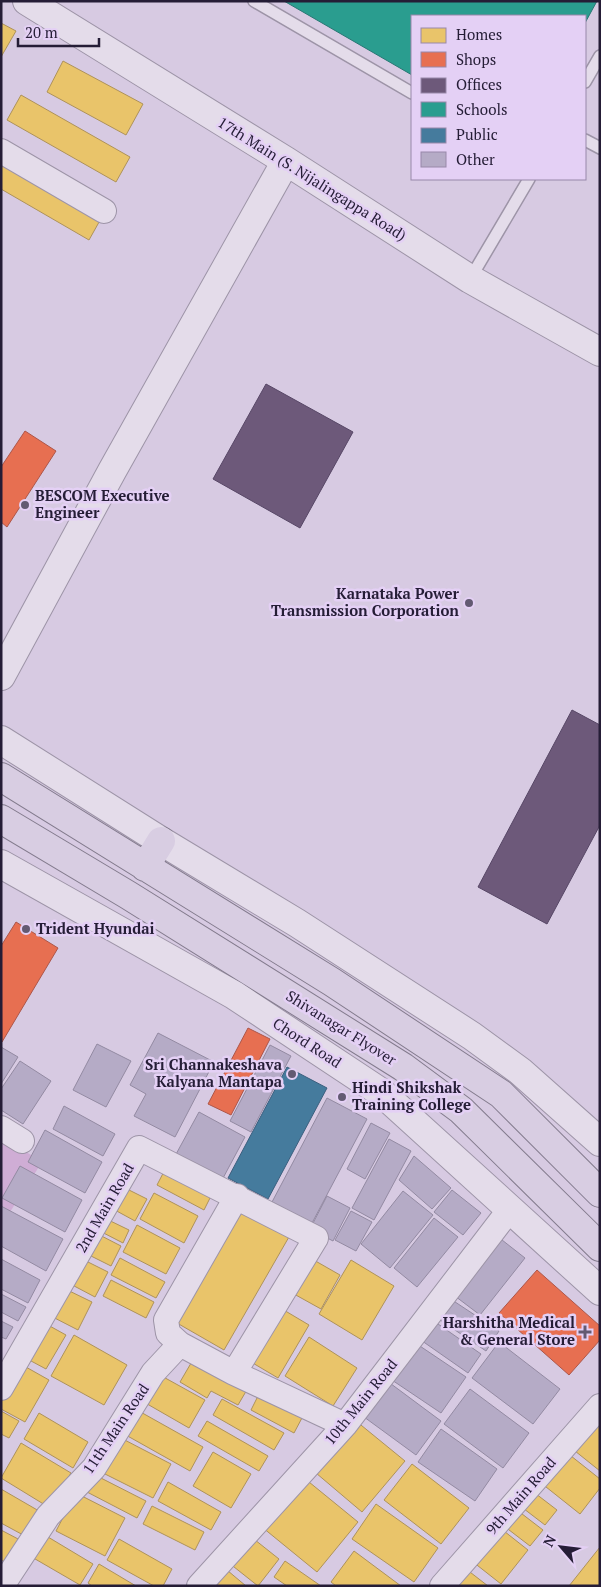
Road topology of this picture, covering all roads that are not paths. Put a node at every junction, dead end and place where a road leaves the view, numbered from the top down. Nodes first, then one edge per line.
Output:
1 (27, 1) edge
2 (254, 1) edge
3 (600, 56) edge
4 (586, 80) edge
5 (411, 92) edge
6 (586, 141) edge
7 (600, 148) edge
8 (1, 151) edge
9 (286, 161) junction
10 (528, 180) edge
11 (104, 211) dead end
12 (470, 279) junction
13 (600, 352) edge
14 (1, 676) edge
15 (1, 740) edge
16 (1, 777) edge
17 (1, 819) edge
18 (160, 841) junction
19 (1, 864) edge
20 (145, 867) junction
21 (1, 1128) edge
22 (22, 1141) dead end
23 (600, 1142) edge
24 (600, 1193) edge
25 (237, 1196) junction
26 (510, 1209) junction
27 (600, 1247) edge
28 (600, 1290) edge
29 (180, 1344) junction
30 (234, 1373) junction
31 (1, 1388) edge
32 (600, 1406) edge
33 (345, 1425) junction
34 (2, 1586) edge
35 (199, 1586) edge
36 (442, 1586) edge

1 - 9 street, 17th Main (S. Nijalingappa Road)
2 - 5 lane
3 - 4 lane
6 - 7 lane
8 - 11 street
9 - 12 street, 17th Main (S. Nijalingappa Road)
9 - 14 street
10 - 12 lane
12 - 13 street, 17th Main (S. Nijalingappa Road)
15 - 18 street
16 - 20 main road
17 - 27 main road, Shivanagar Flyover
18 - 20 main road
18 - 23 street
19 - 26 street, Chord Road
20 - 24 main road
21 - 22 street
25 - 29 street
25 - 30 street, 2nd Main Road
25 - 31 street, 2nd Main Road
26 - 28 street, Chord Road
26 - 33 street, 10th Main Road
29 - 30 street
29 - 34 street, 11th Main Road
30 - 33 street
32 - 36 street, 9th Main Road
33 - 35 street, 10th Main Road

